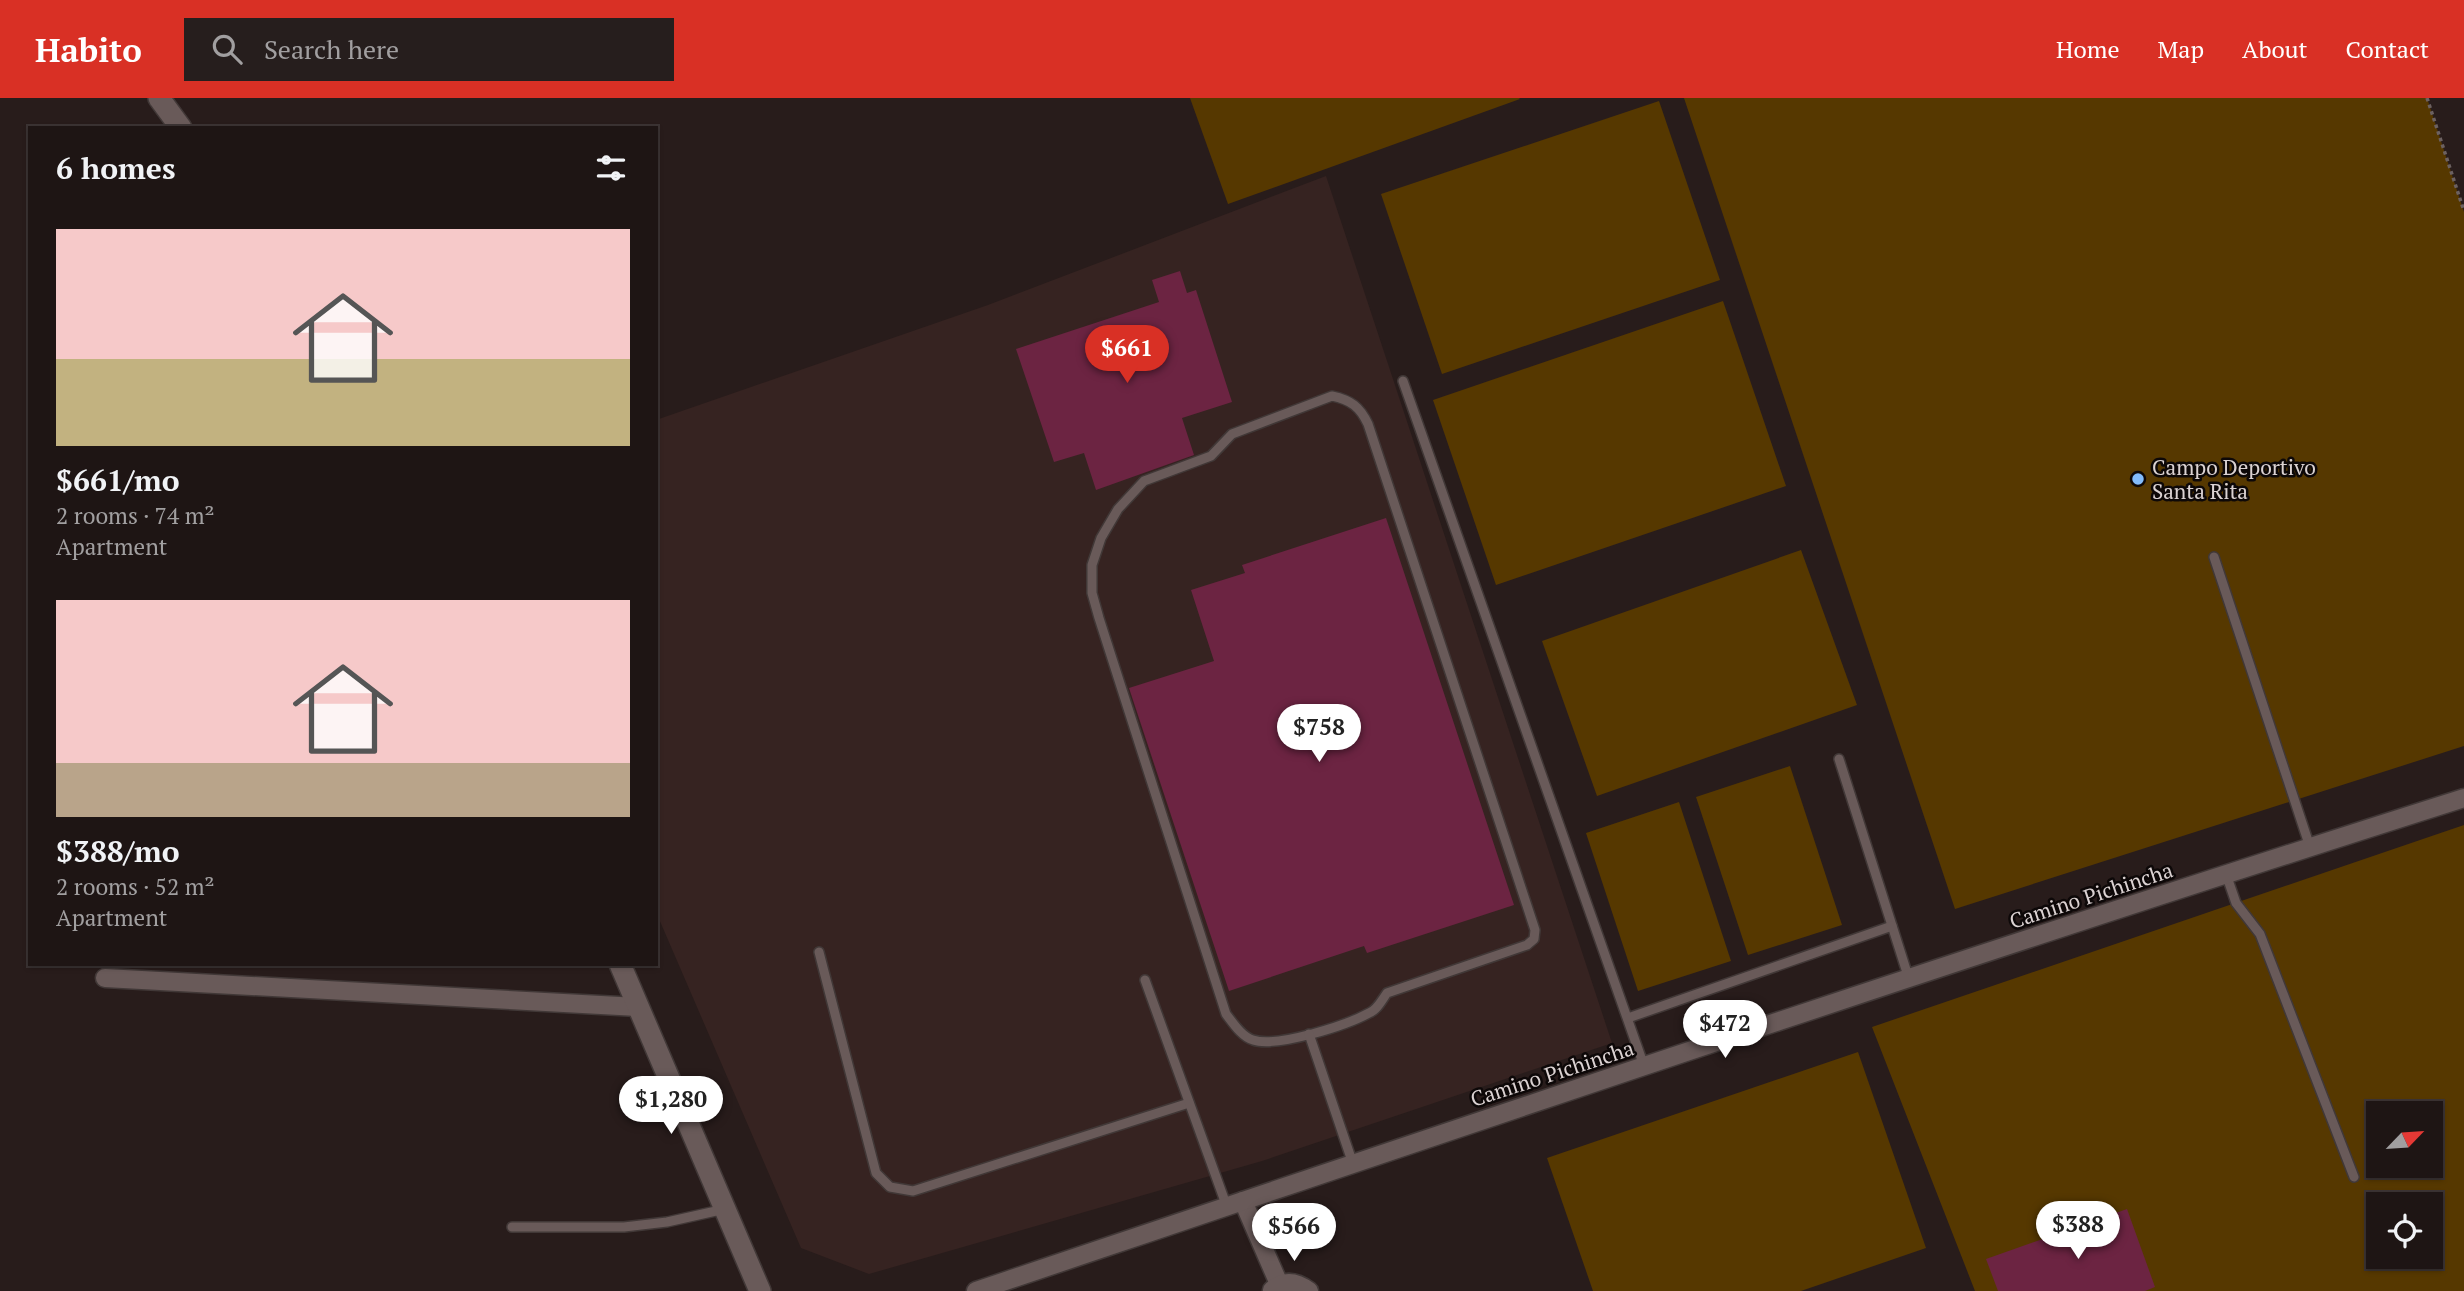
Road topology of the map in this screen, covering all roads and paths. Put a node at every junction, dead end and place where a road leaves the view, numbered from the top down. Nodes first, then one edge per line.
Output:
1 (159, 98) edge
2 (2427, 98) edge
3 (180, 126) edge
4 (2464, 211) edge
5 (1403, 381) dead end
6 (2214, 557) dead end
7 (1839, 759) dead end
8 (2464, 798) edge
9 (2310, 847) junction
10 (2226, 874) junction
11 (1892, 926) junction
12 (819, 952) dead end
13 (621, 966) edge
14 (105, 978) dead end
15 (1909, 979) junction
16 (1145, 980) dead end
17 (638, 1007) junction
18 (1628, 1017) junction
19 (1309, 1034) junction
20 (1644, 1066) junction
21 (1189, 1103) junction
22 (1353, 1164) junction
23 (2354, 1177) dead end
24 (1235, 1204) junction
25 (725, 1209) junction
26 (512, 1227) dead end
27 (1276, 1288) edge
28 (760, 1291) edge
29 (976, 1291) edge
30 (1309, 1291) edge

1 - 3 main road
2 - 4 path
5 - 18 lane
6 - 9 lane
7 - 11 lane
8 - 9 street, Camino Pichincha
9 - 10 street, Camino Pichincha
10 - 15 street, Camino Pichincha
10 - 23 lane
11 - 15 lane
11 - 18 lane
12 - 21 lane
13 - 17 main road
14 - 17 street
15 - 20 street, Camino Pichincha
16 - 21 lane
17 - 25 main road
18 - 20 lane
19 - 19 lane
19 - 22 lane
20 - 22 street, Camino Pichincha
21 - 24 lane
22 - 24 street, Camino Pichincha
24 - 27 street
24 - 29 street, Camino Pichincha
25 - 26 lane
25 - 28 main road
27 - 30 street

